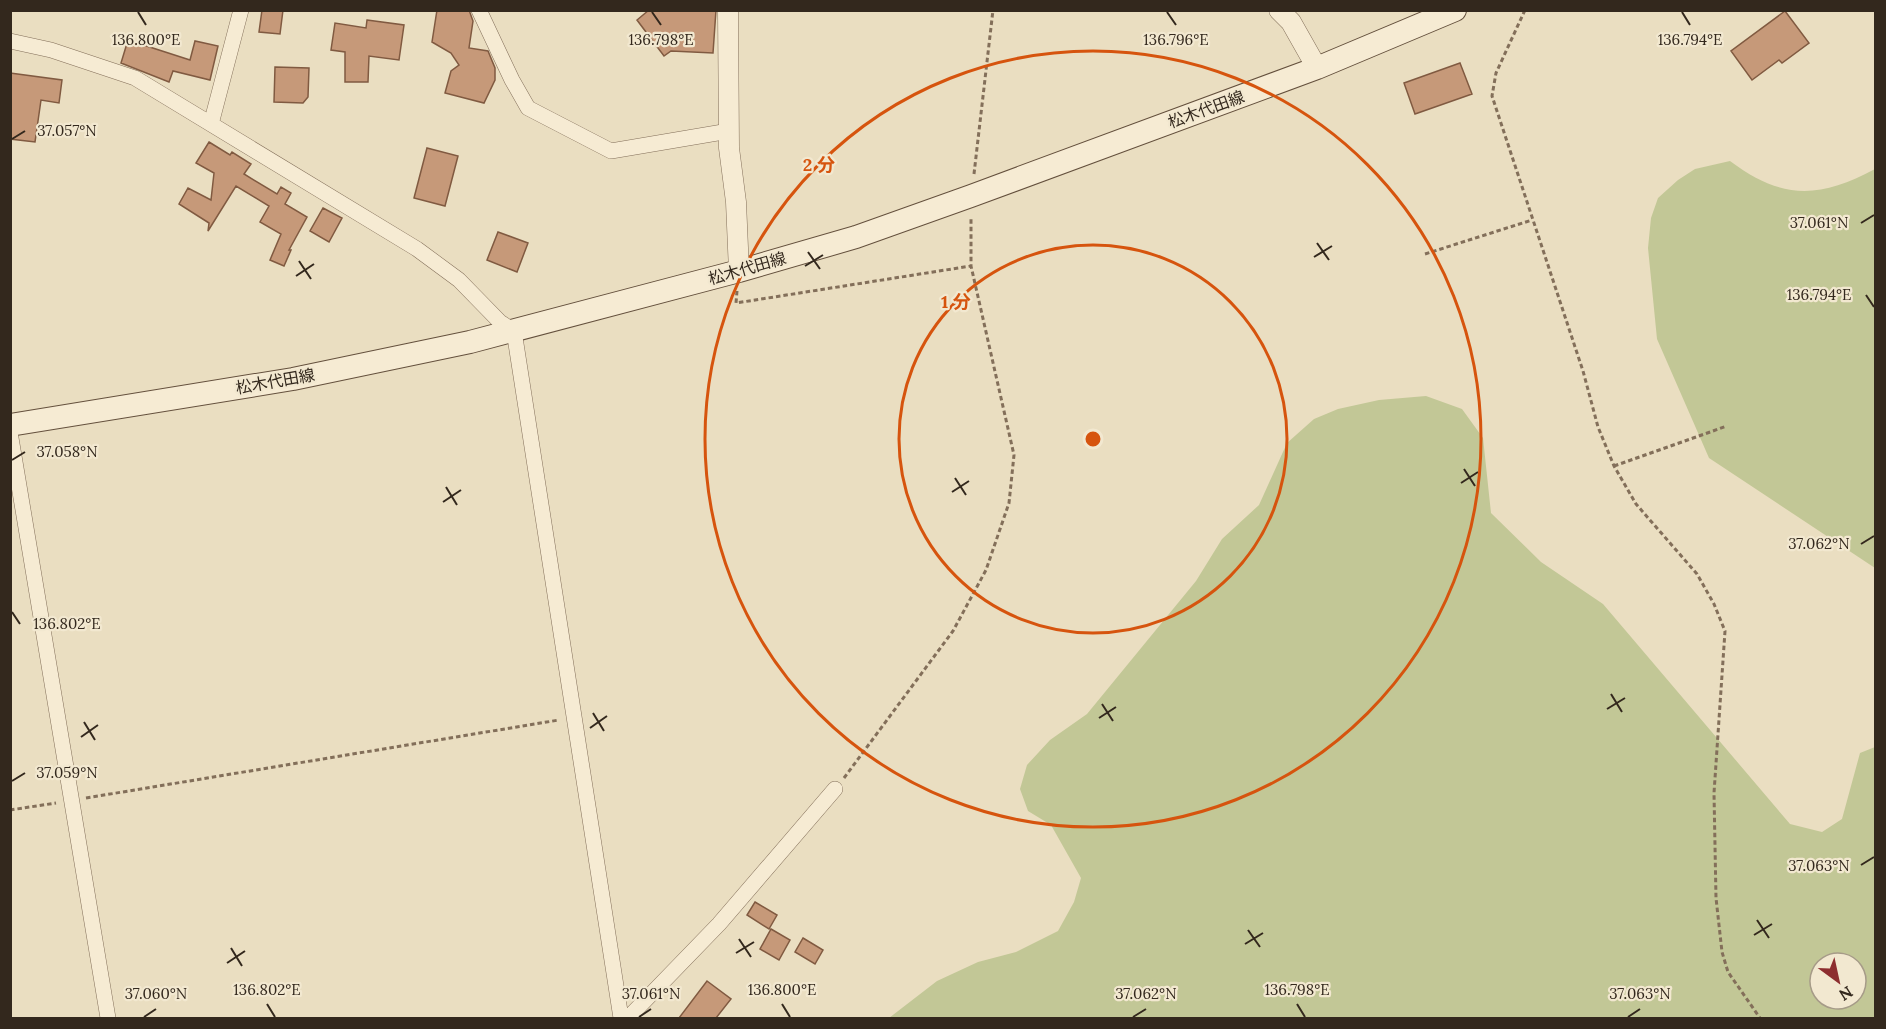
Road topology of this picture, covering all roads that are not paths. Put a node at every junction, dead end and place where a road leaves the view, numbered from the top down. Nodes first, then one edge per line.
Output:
1 (241, 10) edge
2 (479, 10) edge
3 (728, 10) edge
4 (1279, 10) edge
5 (1455, 10) edge
6 (10, 41) edge
7 (1317, 68) junction
8 (211, 124) junction
9 (729, 131) junction
10 (739, 271) junction
11 (514, 331) junction
12 (10, 425) edge
13 (10, 432) edge
14 (835, 789) road end
15 (108, 1018) edge
16 (621, 1018) edge
17 (628, 1018) edge

1 - 8 street
2 - 9 street
3 - 9 street
4 - 7 street
5 - 7 main road, 松木代田線
6 - 8 street
7 - 10 main road, 松木代田線
8 - 11 street
9 - 10 street
10 - 11 main road, 松木代田線
11 - 12 main road, 松木代田線
11 - 16 street
13 - 15 street
14 - 17 street

